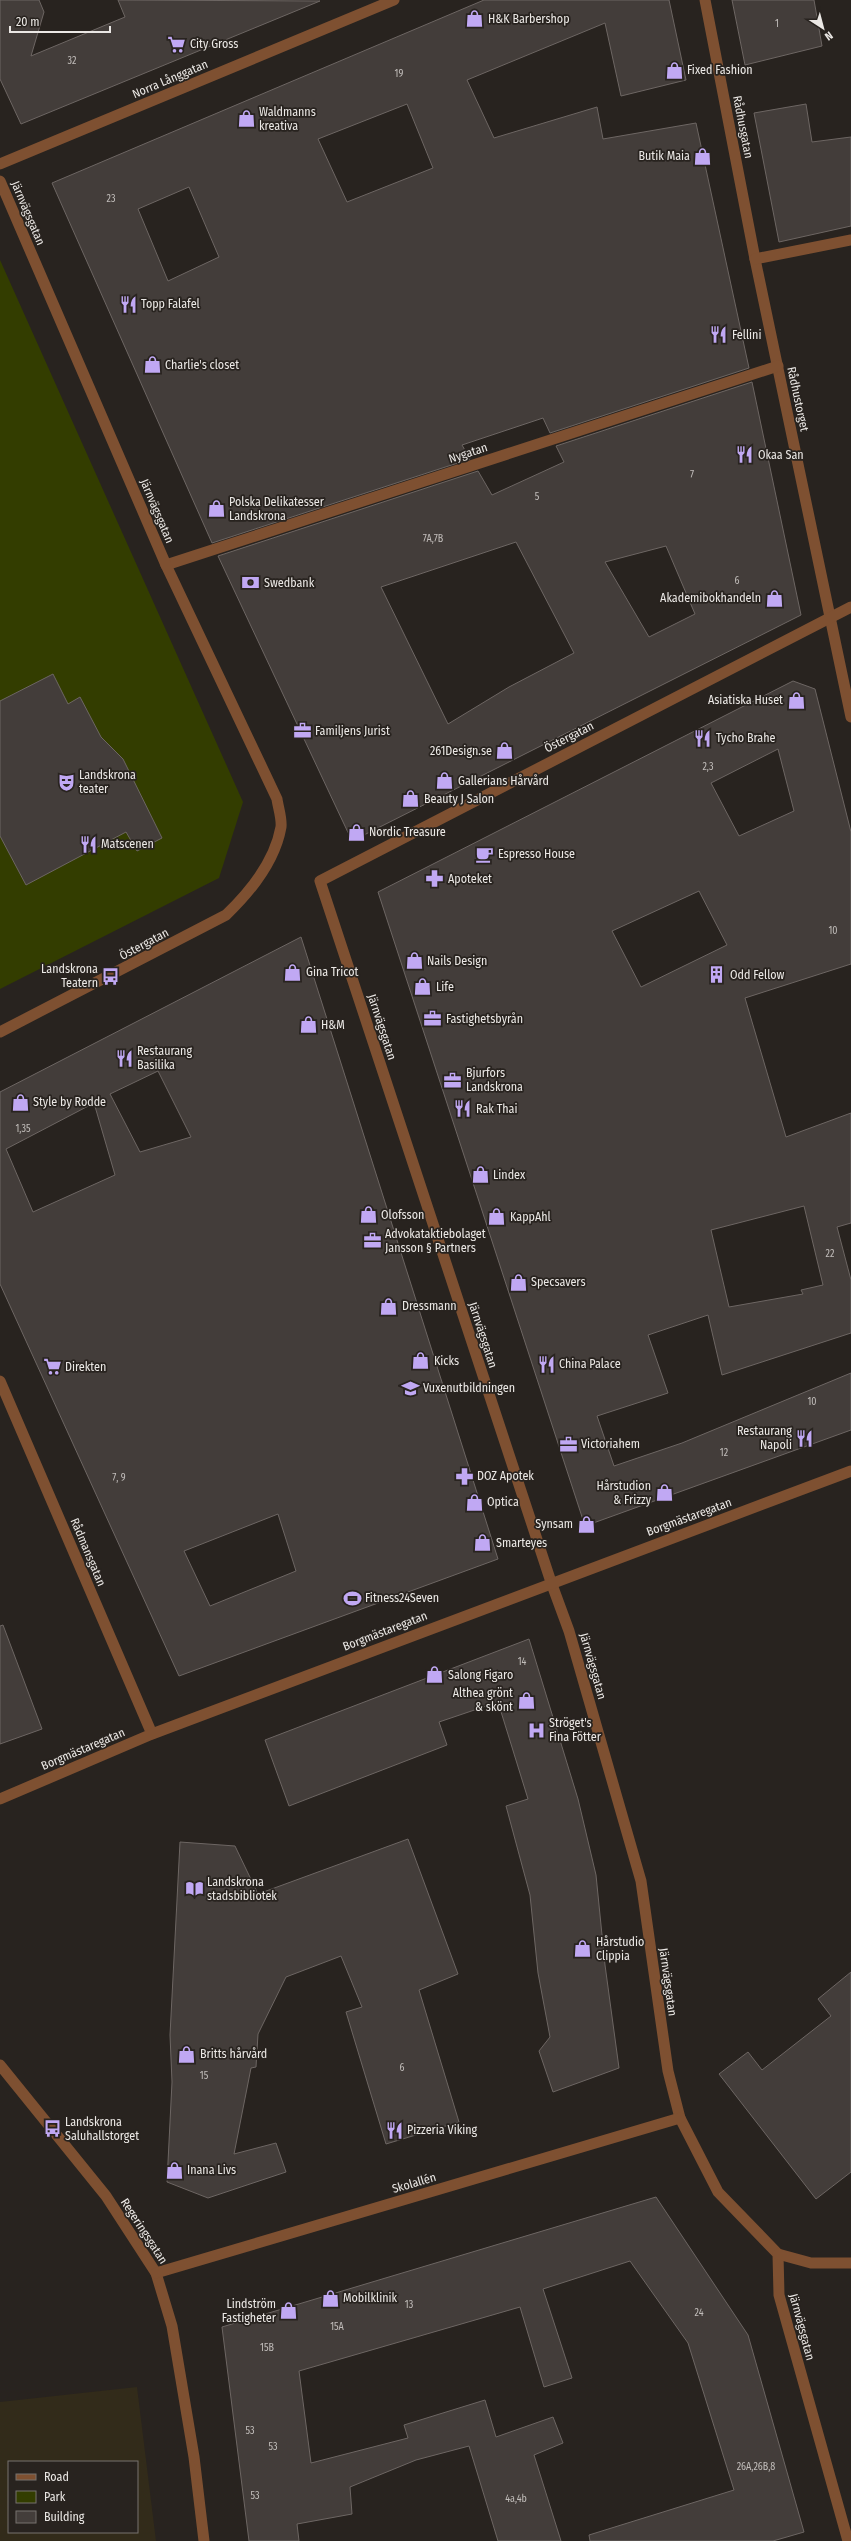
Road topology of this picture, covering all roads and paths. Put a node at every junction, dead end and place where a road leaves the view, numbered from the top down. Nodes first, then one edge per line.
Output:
1 (394, 0) edge
2 (705, 0) edge
3 (0, 164) edge
4 (0, 181) edge
5 (851, 240) edge
6 (755, 259) junction
7 (778, 366) junction
8 (166, 565) junction
9 (851, 608) edge
10 (830, 617) junction
11 (851, 717) edge
12 (274, 850) joint
13 (320, 881) joint
14 (0, 1032) edge
15 (0, 1381) edge
16 (851, 1471) edge
17 (551, 1582) junction
18 (152, 1734) junction
19 (0, 1799) edge
20 (0, 2065) edge
21 (680, 2118) junction
22 (778, 2254) junction
23 (851, 2263) edge
24 (156, 2273) junction
25 (204, 2541) edge
26 (848, 2541) edge

1 - 3 street, Norra Långgatan
2 - 6 street, Rådhusgatan
4 - 8 street, Järnvägsgatan
5 - 6 street
6 - 7 street, Rådhustorget
7 - 8 street, Nygatan
7 - 10 street, Rådhustorget
8 - 12 street, Järnvägsgatan
9 - 10 street
10 - 11 street, Rådhustorget
10 - 13 street, Östergatan
12 - 14 street, Östergatan
13 - 17 street, Järnvägsgatan
15 - 18 street, Rådmansgatan
16 - 17 street, Borgmästaregatan
17 - 18 street, Borgmästaregatan
17 - 21 street, Järnvägsgatan
18 - 19 street, Borgmästaregatan
20 - 24 street, Regeringsgatan
21 - 22 street, Järnvägsgatan
21 - 24 street, Skolallén
22 - 23 street
22 - 26 street, Järnvägsgatan
24 - 25 street, Regeringsgatan

